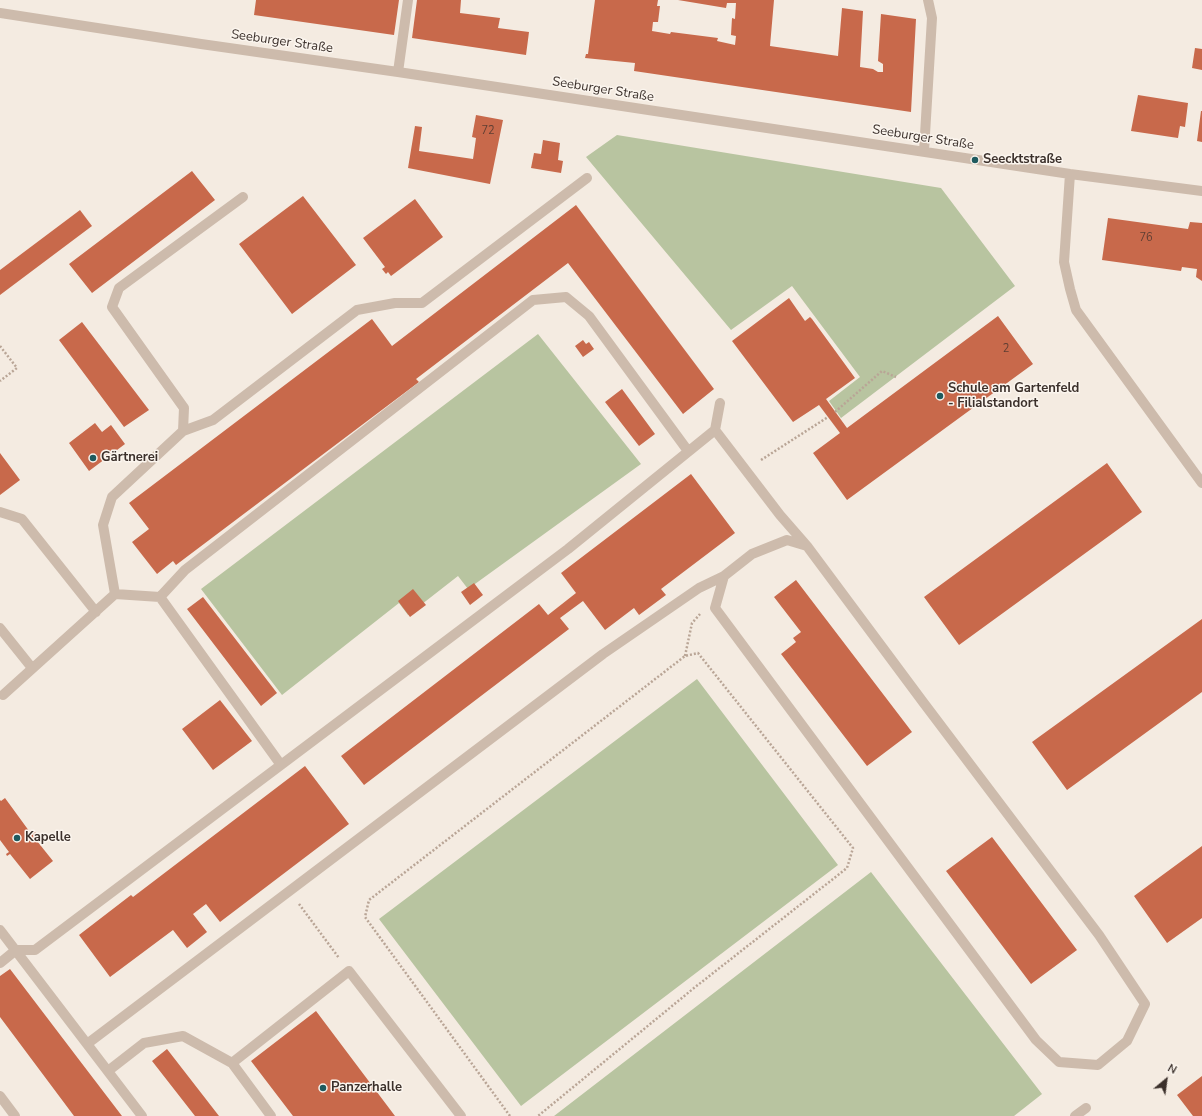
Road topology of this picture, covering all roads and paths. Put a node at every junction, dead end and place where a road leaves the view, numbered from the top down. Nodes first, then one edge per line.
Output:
1 (408, 0) edge
2 (928, 0) edge
3 (0, 13) edge
4 (398, 72) junction
5 (924, 151) junction
6 (1070, 174) junction
7 (587, 178) dead end
8 (1202, 192) edge
9 (243, 197) dead end
10 (0, 346) edge
11 (896, 377) dead end
12 (0, 380) edge
13 (720, 403) dead end
14 (835, 412) dead end
15 (828, 417) dead end
16 (715, 430) junction
17 (183, 431) junction
18 (688, 451) junction
19 (761, 460) dead end
20 (1202, 483) edge
21 (0, 512) edge
22 (807, 546) junction
23 (724, 576) junction
24 (115, 594) junction
25 (160, 596) junction
26 (96, 612) junction
27 (0, 628) edge
28 (32, 668) junction
29 (1, 694) edge
30 (281, 765) junction
31 (290, 891) junction
32 (0, 930) edge
33 (16, 950) junction
34 (0, 963) edge
35 (349, 971) junction
36 (87, 1044) junction
37 (232, 1063) junction
38 (108, 1071) junction
39 (0, 1096) edge
40 (1086, 1108) dead end
41 (15, 1116) edge
42 (142, 1116) edge
43 (271, 1116) edge
44 (461, 1116) edge
45 (510, 1116) edge
46 (538, 1116) edge
47 (1075, 1116) edge

1 - 4 street
2 - 5 street
3 - 4 street, Seeburger Straße
4 - 5 street, Seeburger Straße
5 - 6 street, Seeburger Straße
6 - 8 street, Seeburger Straße
6 - 20 street
7 - 17 street
9 - 17 street
10 - 12 path
11 - 14 path
13 - 16 street
15 - 19 path
16 - 18 street
16 - 22 street
17 - 24 street
18 - 25 street
18 - 30 street
21 - 26 street
22 - 23 street
22 - 23 street
23 - 31 street
24 - 25 street
24 - 26 street
25 - 30 street
26 - 28 street
27 - 28 street
28 - 29 street
30 - 33 street
31 - 35 path
31 - 36 street
32 - 33 street
33 - 34 street
33 - 36 street
35 - 37 street
35 - 44 street
36 - 38 street
37 - 38 street
37 - 43 street
38 - 42 street
39 - 41 street
40 - 47 street
45 - 46 path

